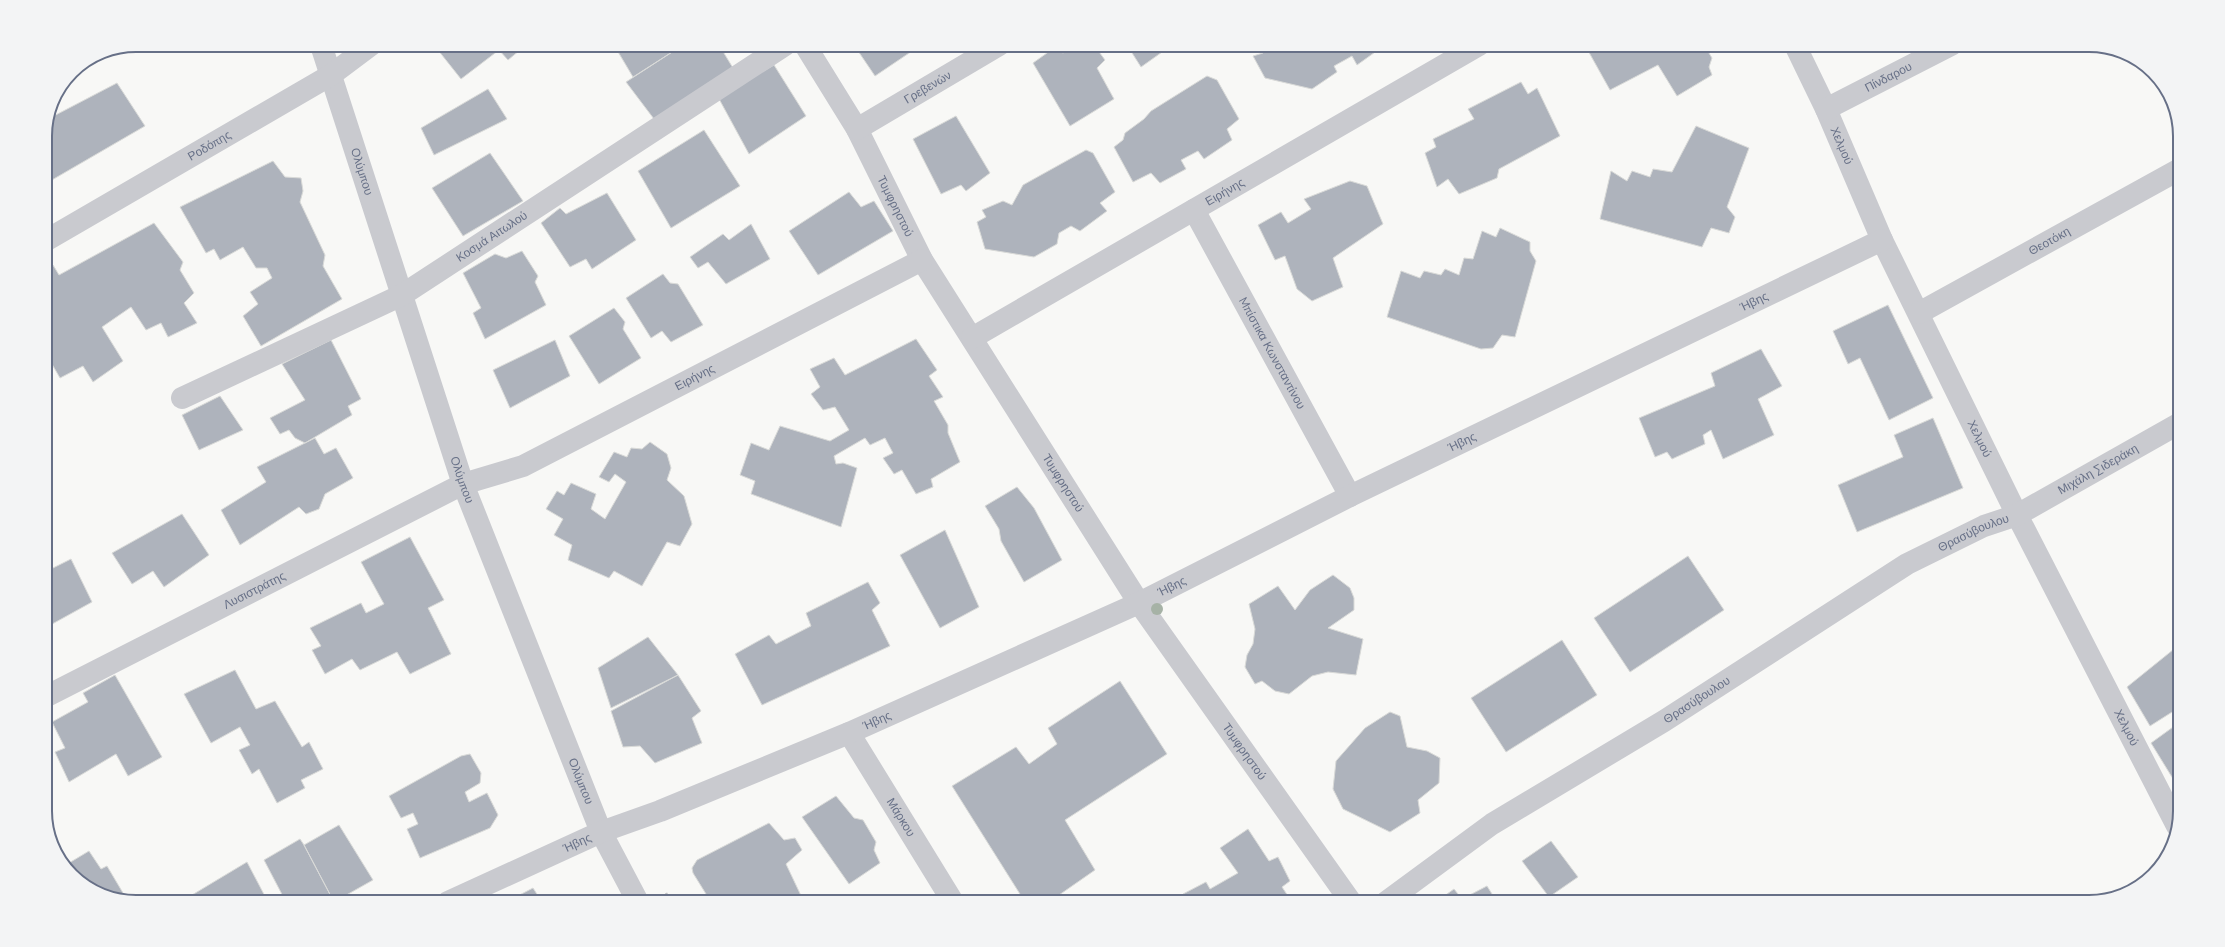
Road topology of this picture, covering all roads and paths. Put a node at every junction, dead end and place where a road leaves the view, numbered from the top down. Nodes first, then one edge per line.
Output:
1 (323, 52) edge
2 (362, 52) edge
3 (773, 52) edge
4 (809, 52) edge
5 (987, 52) edge
6 (1466, 52) edge
7 (1798, 52) edge
8 (1937, 52) edge
9 (331, 75) junction
10 (1826, 109) junction
11 (857, 129) junction
12 (2173, 173) edge
13 (1194, 210) junction
14 (52, 237) edge
15 (1882, 240) junction
16 (922, 260) junction
17 (402, 295) junction
18 (1919, 312) junction
19 (972, 338) junction
20 (182, 398) dead end
21 (2173, 427) edge
22 (463, 484) junction
23 (1350, 496) junction
24 (2017, 515) junction
25 (1139, 603) junction
26 (52, 693) edge
27 (849, 733) junction
28 (2172, 817) edge
29 (601, 832) junction
30 (463, 895) edge
31 (634, 895) edge
32 (949, 895) edge
33 (1346, 895) edge
34 (1396, 895) edge

1 - 9 street, Ολύμπου
2 - 9 street, Ροδόπης
3 - 17 street, Κοσμά Αιτωλού
4 - 11 street, Τυμφρηστού
5 - 11 street, Γρεβενών
6 - 13 street, Ειρήνης
7 - 10 street, Χελμού
8 - 10 street, Πίνδαρου
9 - 14 street, Ροδόπης
9 - 17 street, Ολύμπου
10 - 15 street, Χελμού
11 - 16 street, Τυμφρηστού
12 - 18 street, Θεοτόκη
13 - 19 street, Ειρήνης
13 - 23 street, Mπίστικα Κωνσταντίνου
15 - 18 street, Χελμού
15 - 23 street, Ήβης
16 - 19 street, Τυμφρηστού
16 - 22 street, Ειρήνης
17 - 20 street, Κοσμά Αιτωλού
17 - 22 street, Ολύμπου
18 - 24 street, Χελμού
19 - 25 street, Τυμφρηστού
21 - 24 street, Μιχάλη Σιδεράκη
22 - 26 street, Λυσιστράτης
22 - 29 street, Ολύμπου
23 - 25 street, Ήβης
24 - 28 street, Χελμού
24 - 34 street, Θρασύβουλου
25 - 27 street, Ήβης
25 - 33 street, Τυμφρηστού
27 - 29 street, Ήβης
27 - 32 street, Μάρκου
29 - 30 street, Ήβης
29 - 31 street, Ολύμπου

